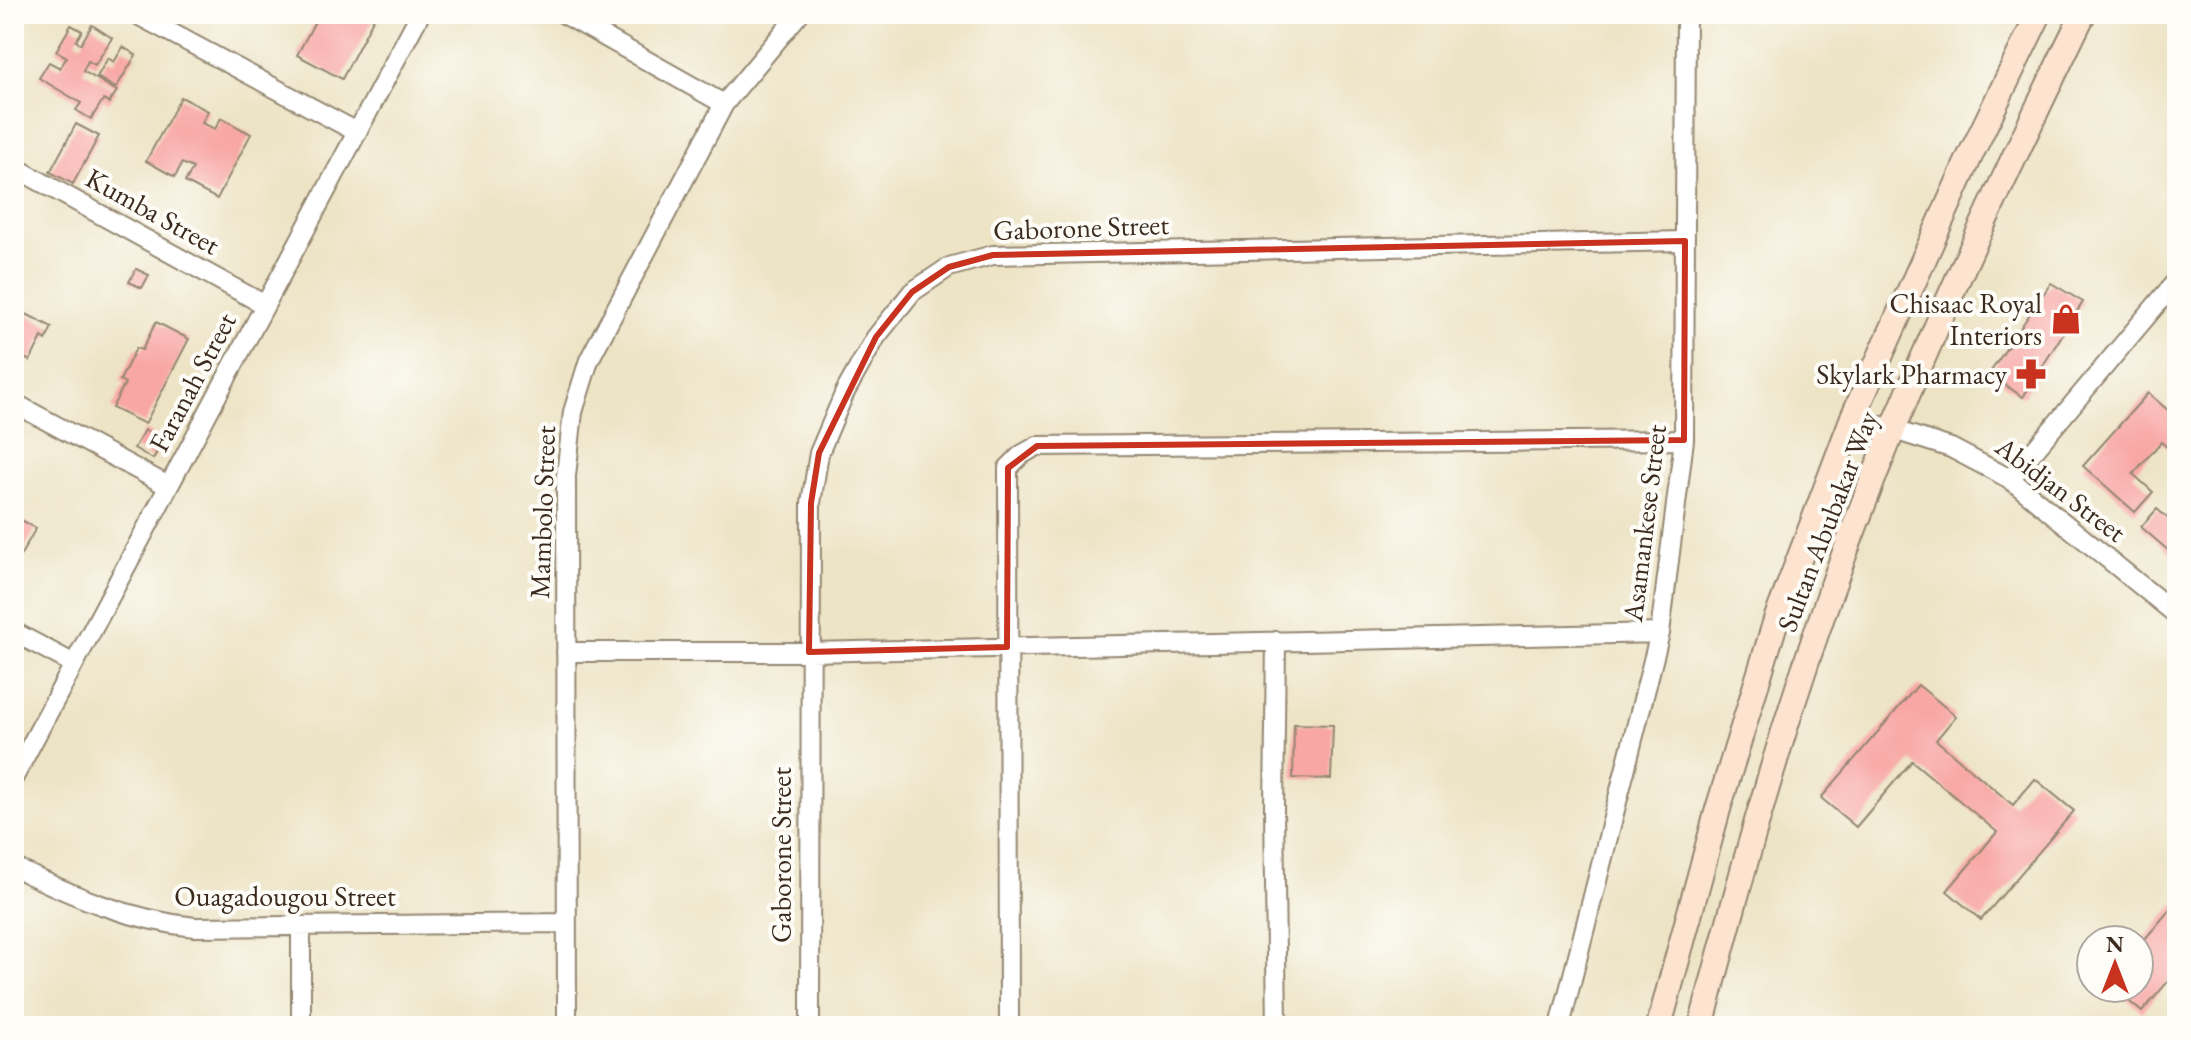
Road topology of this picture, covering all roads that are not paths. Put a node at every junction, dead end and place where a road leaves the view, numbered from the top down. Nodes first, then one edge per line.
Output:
1 (136, 14) edge
2 (420, 14) edge
3 (564, 14) edge
4 (799, 14) edge
5 (1686, 14) edge
6 (2039, 14) edge
7 (2083, 14) edge
8 (724, 104) junction
9 (357, 132) junction
10 (14, 167) edge
11 (1685, 241) junction
12 (2177, 280) edge
13 (265, 305) junction
14 (14, 403) edge
15 (1853, 417) junction
16 (1893, 429) junction
17 (1684, 440) junction
18 (2010, 479) junction
19 (168, 486) junction
20 (2177, 615) edge
21 (14, 632) edge
22 (1660, 633) junction
23 (1276, 641) junction
24 (1007, 647) junction
25 (566, 652) junction
26 (809, 652) junction
27 (74, 664) junction
28 (14, 777) edge
29 (14, 867) edge
30 (566, 923) junction
31 (301, 926) junction
32 (301, 1026) edge
33 (567, 1026) edge
34 (810, 1026) edge
35 (1009, 1026) edge
36 (1277, 1026) edge
37 (1560, 1026) edge
38 (1659, 1026) edge
39 (1701, 1026) edge

1 - 9 street
2 - 9 street, Faranah Street
3 - 8 street
4 - 8 street, Mambolo Street
5 - 11 street, Asamankese Street
6 - 15 main road, Sultan Abubakar Way
7 - 16 main road, Sultan Abubakar Way
8 - 25 street, Mambolo Street
9 - 13 street, Faranah Street
10 - 13 street, Kumba Street
11 - 17 street, Asamankese Street
11 - 26 street, Gaborone Street
12 - 18 street
13 - 19 street, Faranah Street
14 - 19 street
15 - 16 street, Abidjan Street
15 - 38 main road, Sultan Abubakar Way
16 - 18 street, Abidjan Street
16 - 39 main road, Sultan Abubakar Way
17 - 22 street, Asamankese Street
17 - 24 street
18 - 20 street, Abidjan Street
19 - 27 street, Faranah Street
21 - 27 street
22 - 23 street
22 - 37 street, Asamankese Street
23 - 24 street
23 - 36 street
24 - 26 street
24 - 35 street
25 - 26 street
25 - 30 street, Mambolo Street
26 - 34 street, Gaborone Street
27 - 28 street, Faranah Street
29 - 31 street, Ouagadougou Street
30 - 31 street, Ouagadougou Street
30 - 33 street, Mambolo Street
31 - 32 street

